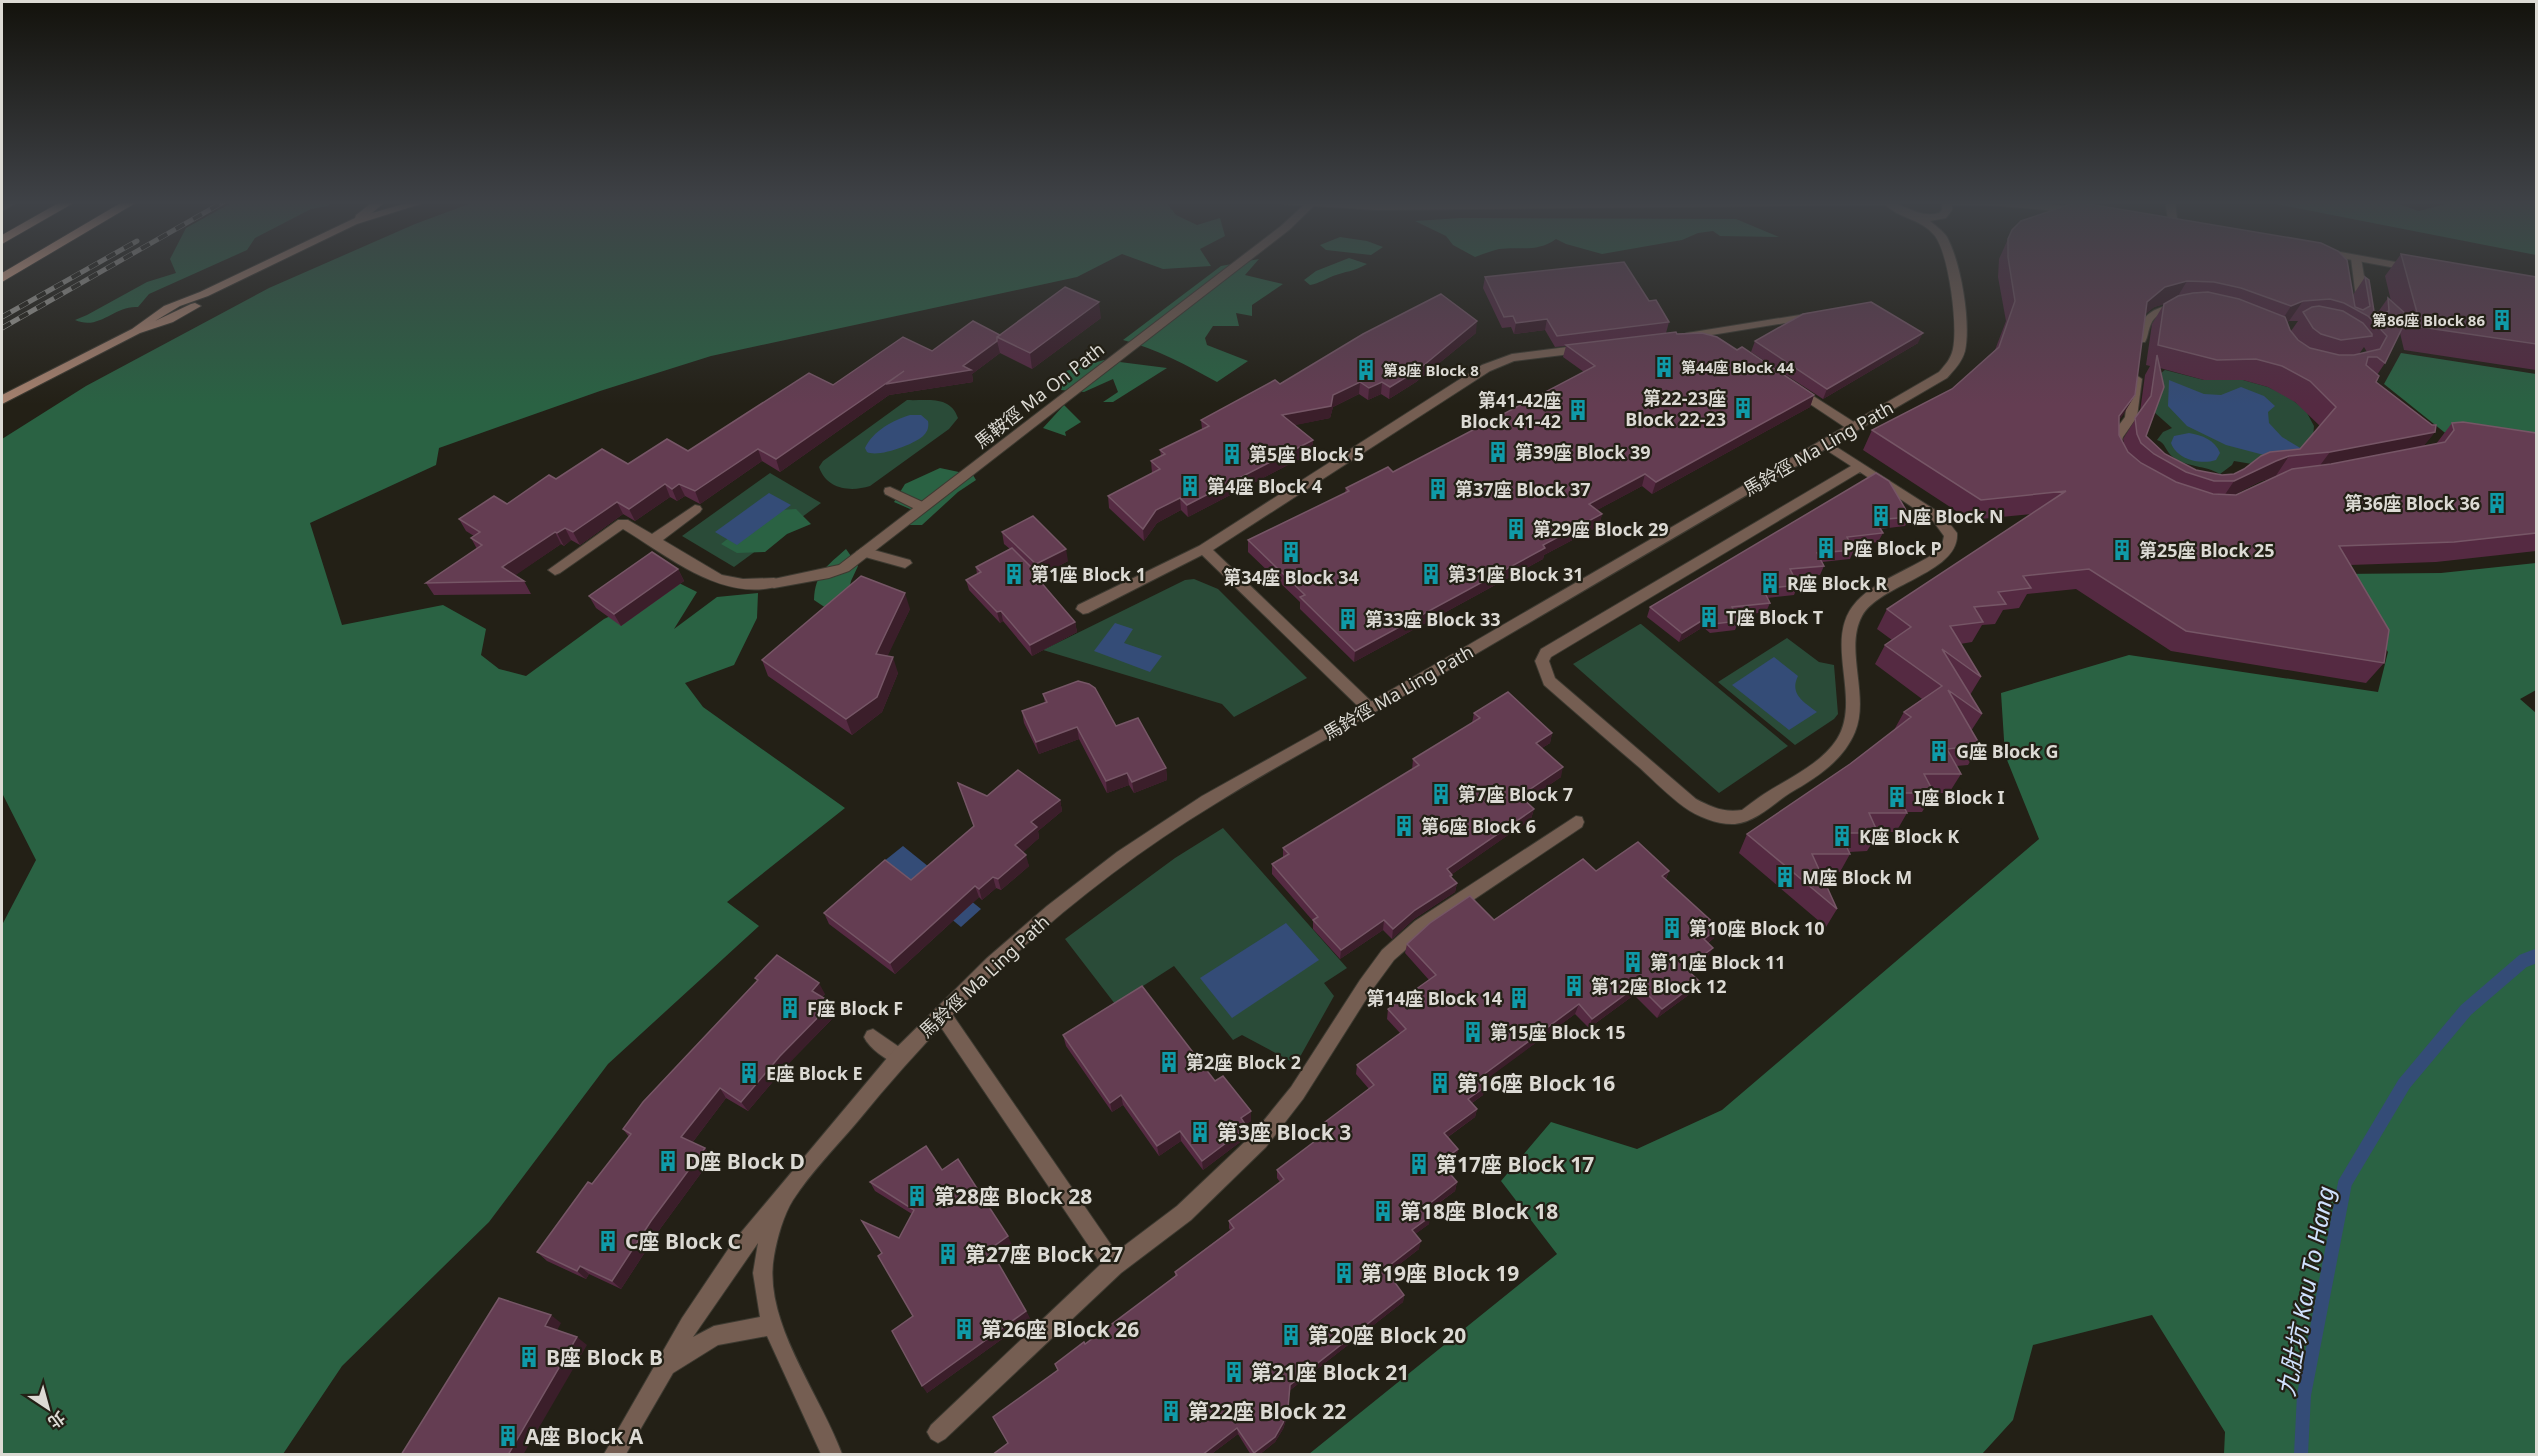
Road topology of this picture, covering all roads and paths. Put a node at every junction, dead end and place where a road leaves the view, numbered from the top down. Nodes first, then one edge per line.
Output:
1 (17, 269) edge
2 (256, 269) edge
3 (1232, 269) edge
4 (1950, 269) edge
5 (2358, 269) edge
6 (2418, 269) edge
7 (2424, 270) edge
8 (2, 278) edge
9 (2193, 307) edge
10 (1825, 314) edge
11 (2365, 318) edge
12 (1711, 333) junction
13 (1677, 337) edge
14 (1730, 346) edge
15 (1596, 347) edge
16 (1788, 384) edge
17 (2, 400) edge
18 (1853, 427) junction
19 (1824, 444) junction
20 (2118, 459) edge
21 (1859, 467) junction
22 (890, 491) dead end
23 (922, 507) junction
24 (696, 509) edge
25 (654, 540) junction
26 (1204, 549) junction
27 (863, 552) junction
28 (905, 563) dead end
29 (555, 570) dead end
30 (1083, 609) dead end
31 (1370, 709) junction
32 (1576, 822) dead end
33 (942, 1014) junction
34 (873, 1037) dead end
35 (898, 1057) junction
36 (783, 1198) junction
37 (1114, 1266) junction
38 (774, 1324) junction
39 (664, 1367) junction
40 (938, 1432) dead end
41 (614, 1455) edge
42 (832, 1455) edge

1 - 8 highway
2 - 17 main road
3 - 23 street, 馬鞍徑 Ma On Path
4 - 18 street, 馬鈴徑 Ma Ling Path
5 - 11 street
6 - 7 street
9 - 20 street
10 - 12 street
12 - 13 street
12 - 14 street
15 - 26 street
16 - 18 street
18 - 19 street, 馬鈴徑 Ma Ling Path
19 - 21 street
19 - 31 street, 馬鈴徑 Ma Ling Path
21 - 21 street
22 - 23 street
23 - 27 street, 馬鞍徑 Ma On Path
24 - 25 street
25 - 27 street, 馬鞍徑 Ma On Path
25 - 29 street, 馬鞍徑 Ma On Path
26 - 30 street
26 - 31 street
27 - 28 street
31 - 33 street, 馬鈴徑 Ma Ling Path
32 - 37 street
33 - 35 street, 馬鈴徑 Ma Ling Path
33 - 37 street
34 - 35 street
35 - 36 street, 馬鈴徑 Ma Ling Path
36 - 38 street, 馬鈴徑 Ma Ling Path
36 - 39 street, 馬鈴徑 Ma Ling Path
37 - 40 street
38 - 39 street, 馬鈴徑 Ma Ling Path
38 - 42 street, 馬鈴徑 Ma Ling Path
39 - 41 street, 馬鈴徑 Ma Ling Path

